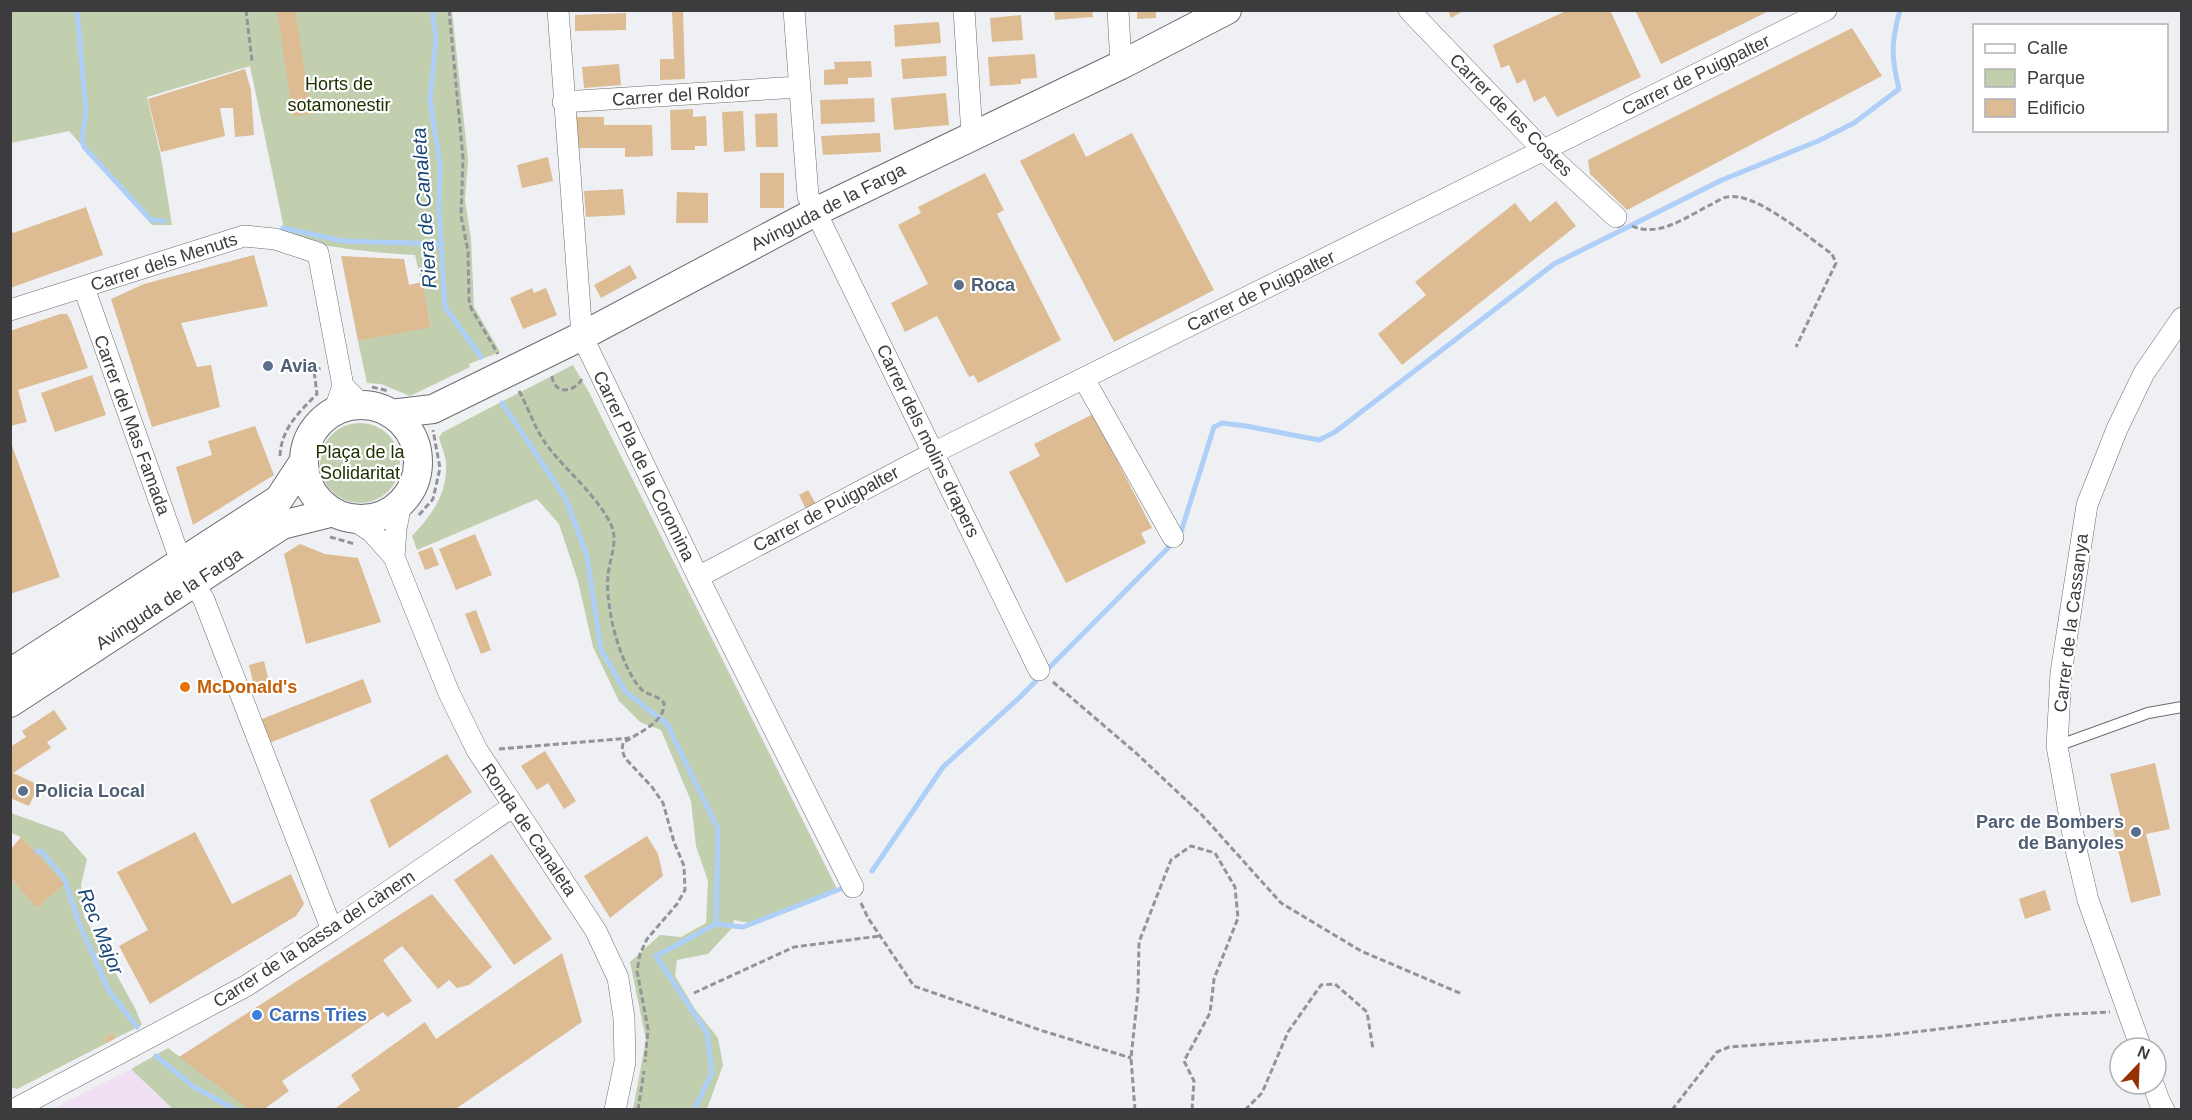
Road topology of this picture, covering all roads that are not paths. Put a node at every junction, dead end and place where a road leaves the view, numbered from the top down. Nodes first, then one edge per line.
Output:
1 (558, 10) edge
2 (794, 10) edge
3 (964, 10) edge
4 (1118, 10) edge
5 (1227, 10) edge
6 (1408, 10) edge
7 (1826, 10) edge
8 (1121, 65) junction
9 (799, 87) junction
10 (564, 102) junction
11 (972, 135) junction
12 (1544, 151) junction
13 (817, 211) junction
14 (1616, 217) road end
15 (84, 288) junction
16 (10, 310) edge
17 (2181, 318) edge
18 (582, 336) junction
19 (1084, 379) junction
20 (351, 397) junction
21 (394, 405) junction
22 (433, 409) junction
23 (413, 438) junction
24 (933, 453) junction
25 (292, 461) junction
26 (401, 503) junction
27 (343, 515) junction
28 (1173, 537) dead end
29 (394, 557) junction
30 (188, 572) junction
31 (698, 577) junction
32 (12, 668) edge
33 (1039, 670) road end
34 (10, 703) edge
35 (2181, 707) edge
36 (2057, 746) junction
37 (512, 807) junction
38 (853, 887) road end
39 (332, 930) junction
40 (2137, 1036) edge
41 (2157, 1096) edge
42 (13, 1110) edge
43 (615, 1110) edge
44 (2164, 1110) edge

1 - 10 street, Carrer Pla de la Coromina
2 - 9 street, Carrer dels molins drapers
3 - 11 street
4 - 8 street
5 - 8 street, Avinguda de la Farga
6 - 12 street, Carrer de les Costes
7 - 12 street, Carrer de Puigpalter
8 - 11 street, Avinguda de la Farga
9 - 10 street, Carrer del Roldor
9 - 13 street, Carrer dels molins drapers
10 - 18 street, Carrer Pla de la Coromina
11 - 13 street, Avinguda de la Farga
12 - 14 street, Carrer de les Costes
12 - 19 street, Carrer de Puigpalter
13 - 18 street, Avinguda de la Farga
13 - 24 street, Carrer dels molins drapers
15 - 16 street, Carrer dels Menuts
15 - 20 street, Carrer dels Menuts
15 - 30 street, Carrer del Mas Famada
17 - 36 street, Carrer de la Cassanya
18 - 22 street, Avinguda de la Farga
18 - 31 street, Carrer Pla de la Coromina
19 - 24 street, Carrer de Puigpalter
19 - 28 street
20 - 21 street
20 - 25 street
21 - 22 street, Avinguda de la Farga
21 - 23 street
22 - 23 street, Avinguda de la Farga
23 - 26 street
24 - 31 street, Carrer de Puigpalter
24 - 33 street, Carrer dels molins drapers
25 - 27 street
25 - 30 street, Avinguda de la Farga
26 - 27 street
26 - 29 street, Ronda de Canaleta
27 - 29 street, Ronda de Canaleta
27 - 30 street, Avinguda de la Farga
29 - 37 street, Ronda de Canaleta
30 - 32 street, Avinguda de la Farga
30 - 34 street, Avinguda de la Farga
30 - 39 street, Carrer del Mas Famada
31 - 38 street, Carrer Pla de la Coromina
35 - 36 lane
36 - 40 street, Carrer de la Cassanya
37 - 39 street, Carrer de la bassa del cànem
37 - 43 street, Ronda de Canaleta
39 - 42 street, Carrer de la bassa del cànem
41 - 44 street

